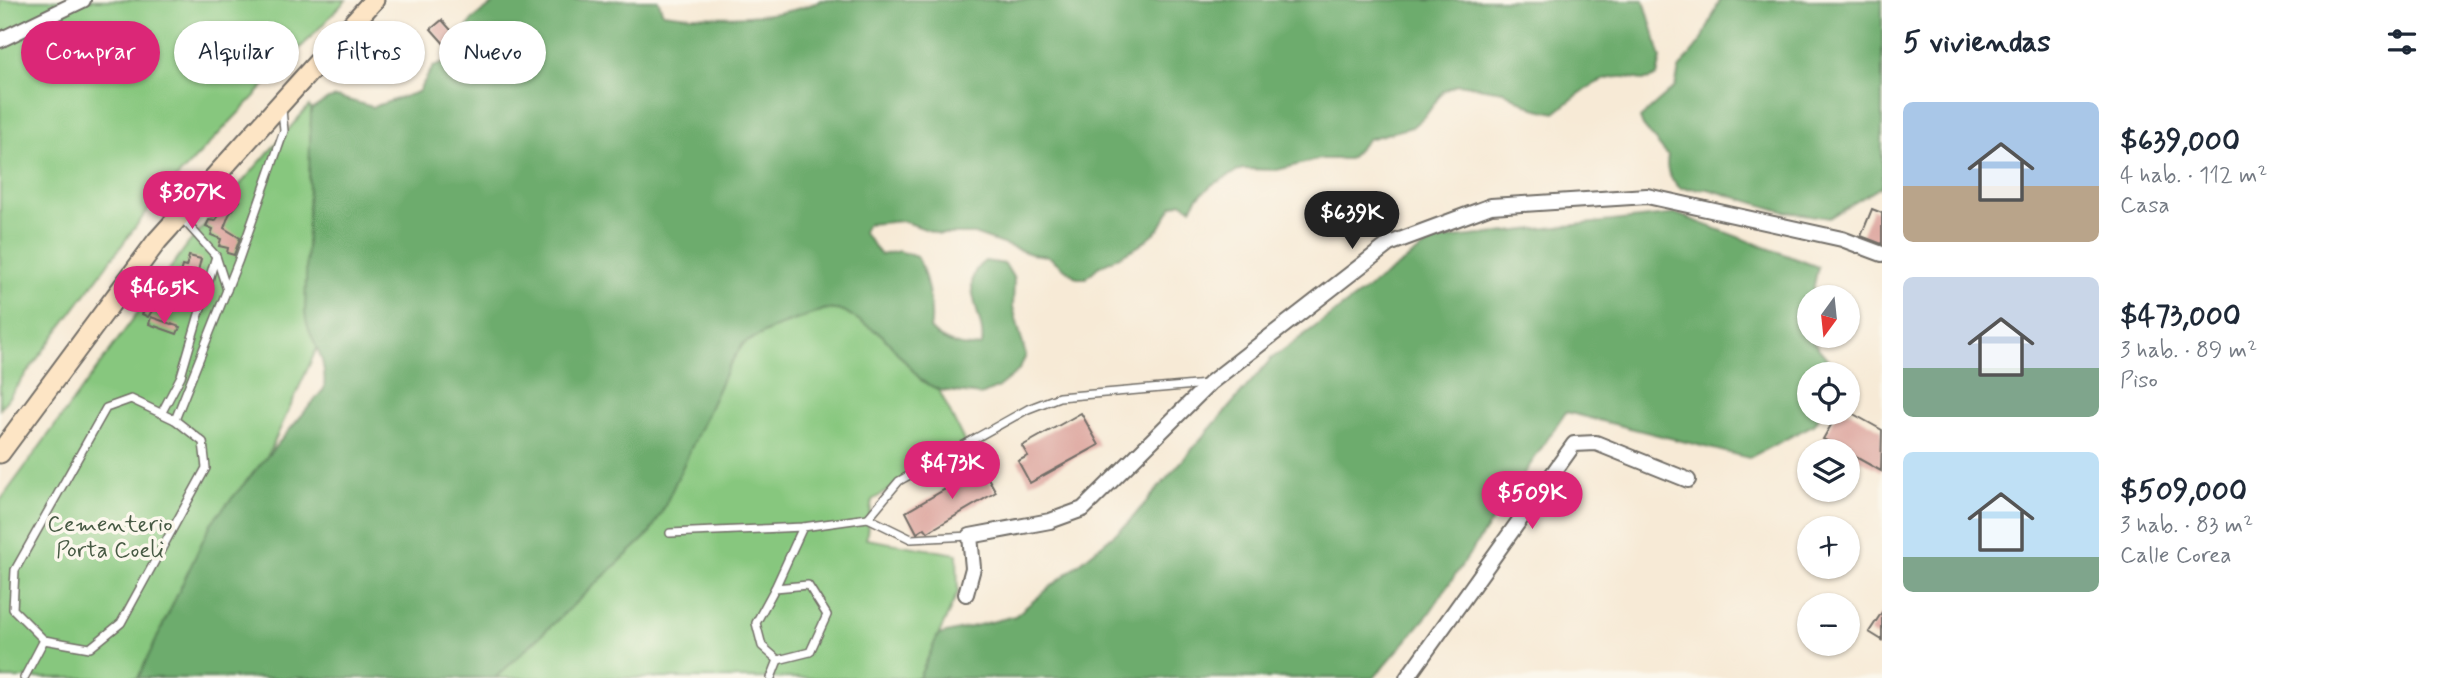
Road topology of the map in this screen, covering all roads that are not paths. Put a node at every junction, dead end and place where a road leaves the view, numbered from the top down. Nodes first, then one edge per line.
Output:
1 (83, 0) edge
2 (374, 0) edge
3 (0, 40) edge
4 (281, 101) junction
5 (179, 215) junction
6 (1882, 254) edge
7 (216, 257) junction
8 (227, 291) junction
9 (1210, 383) junction
10 (162, 412) junction
11 (175, 420) junction
12 (0, 453) edge
13 (1688, 481) dead end
14 (869, 518) junction
15 (803, 527) junction
16 (670, 533) dead end
17 (970, 536) junction
18 (775, 588) junction
19 (966, 594) dead end
20 (44, 640) junction
21 (778, 660) junction
22 (24, 678) edge
23 (772, 678) edge
24 (1407, 678) edge

1 - 3 street
2 - 4 street
4 - 5 street
4 - 8 lane
5 - 7 lane
5 - 12 street
6 - 9 street
7 - 8 lane
7 - 10 lane
8 - 11 lane
9 - 14 lane
9 - 17 street
10 - 11 lane
10 - 20 lane
11 - 20 lane
13 - 24 street
14 - 15 lane
14 - 17 lane
15 - 16 lane
15 - 18 lane
17 - 19 street
18 - 21 lane
18 - 21 lane
20 - 22 lane
21 - 23 lane

